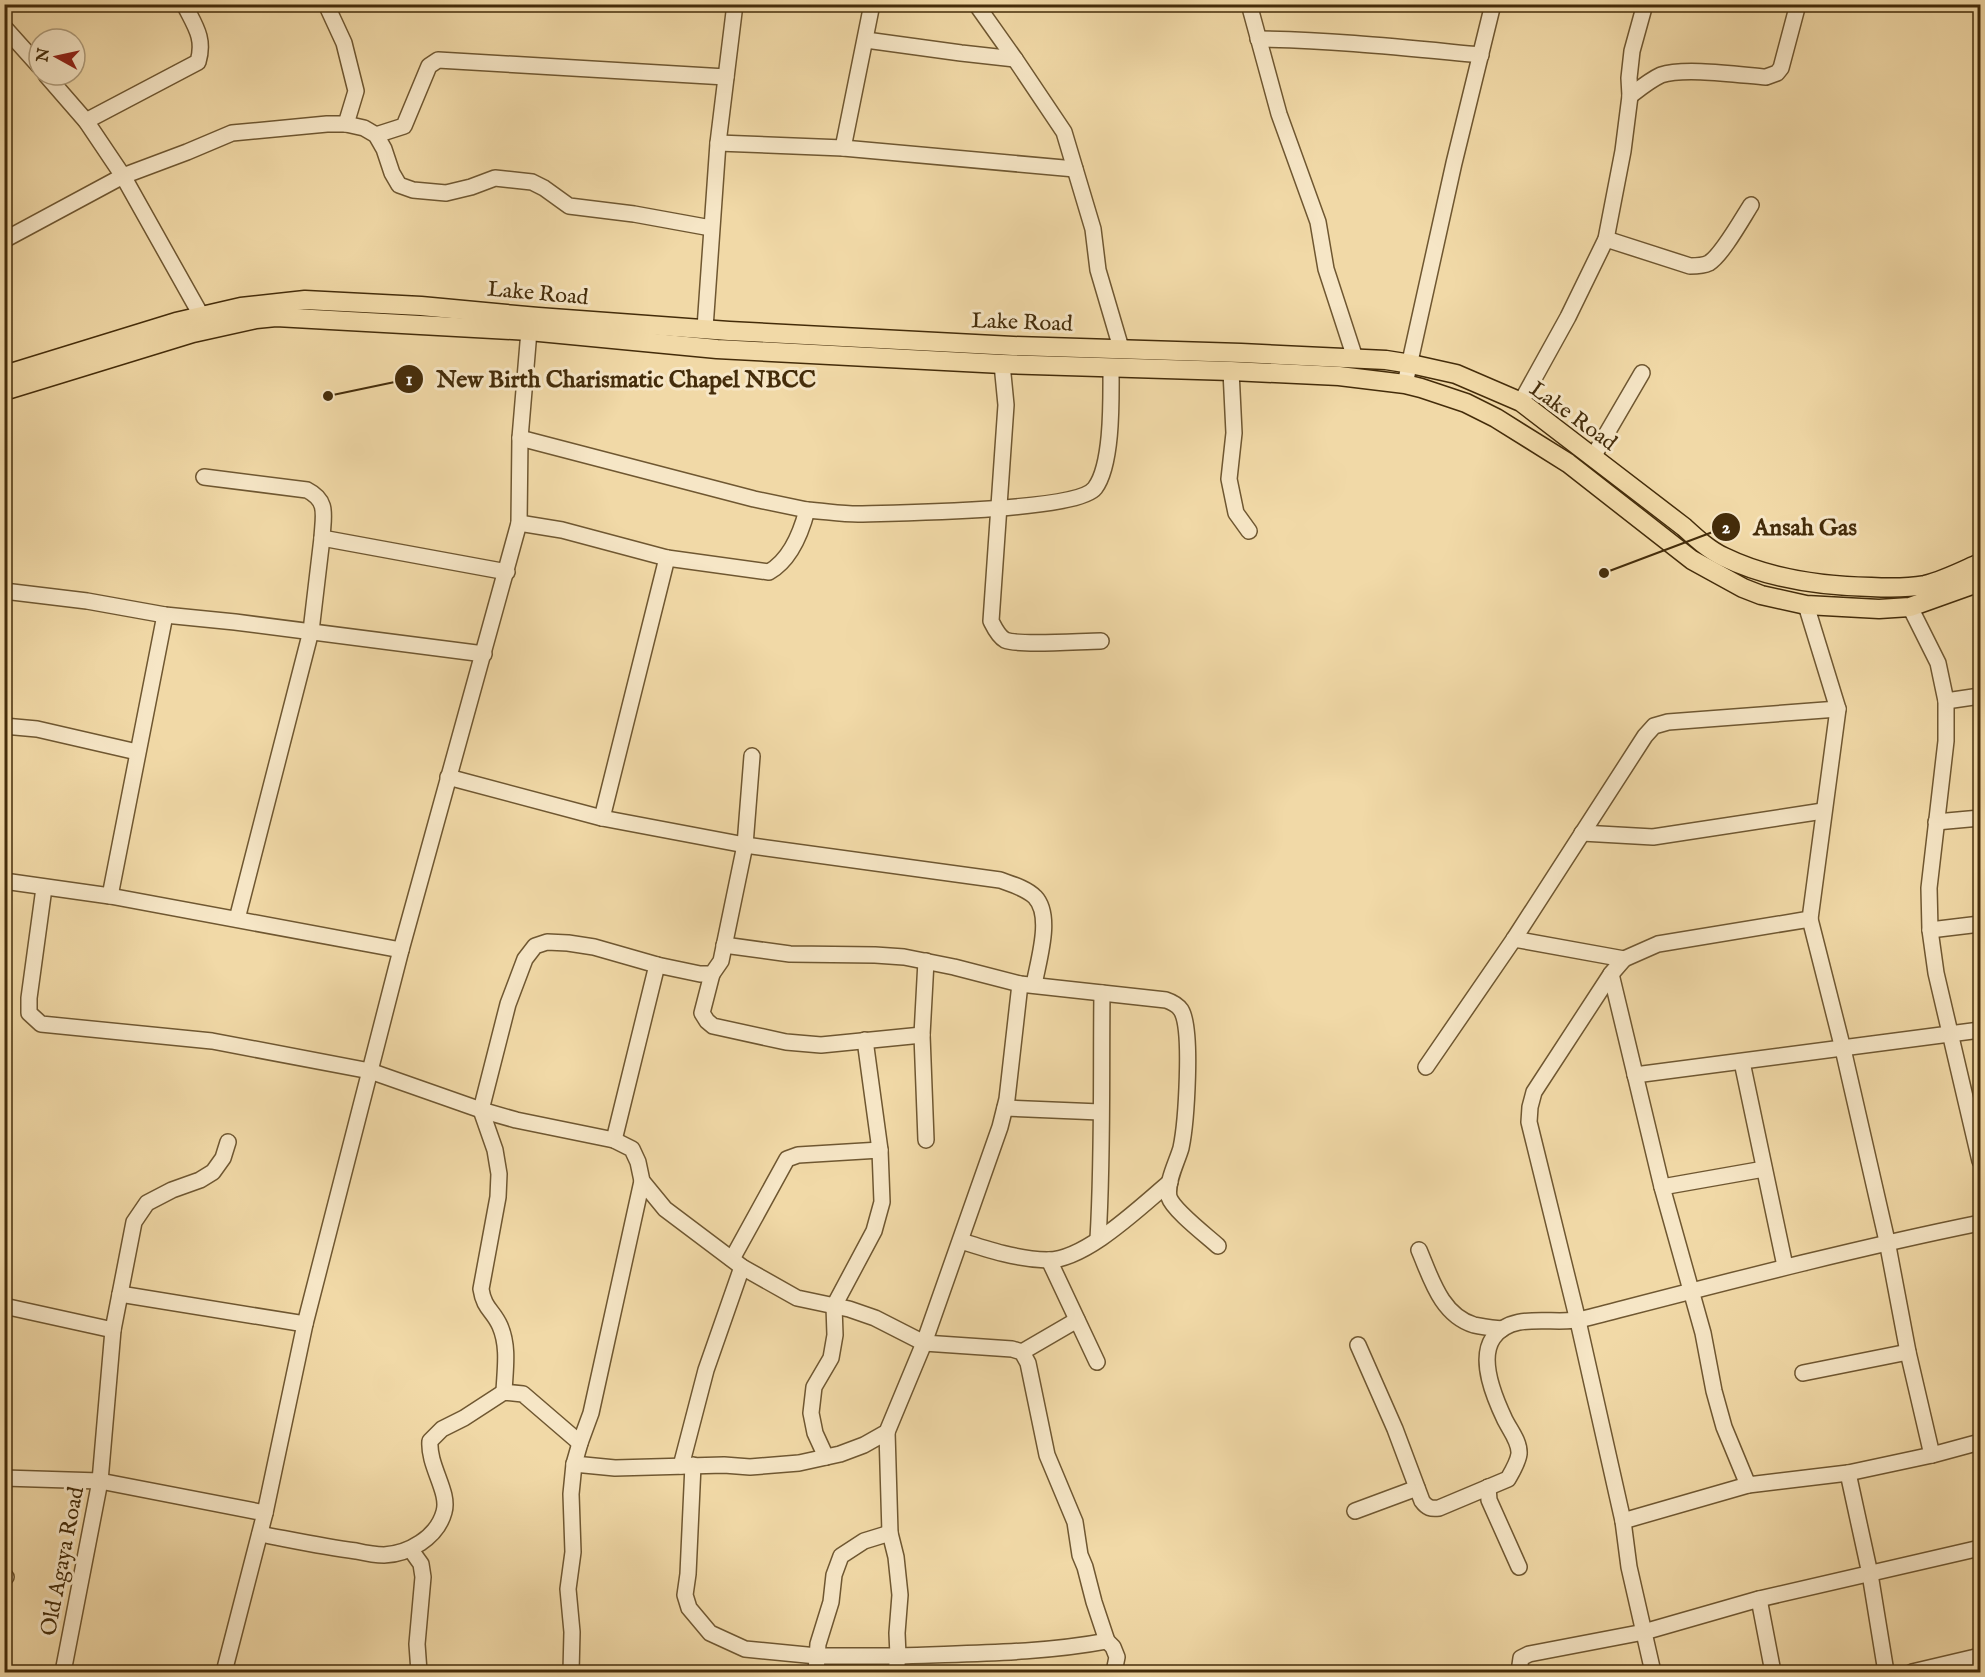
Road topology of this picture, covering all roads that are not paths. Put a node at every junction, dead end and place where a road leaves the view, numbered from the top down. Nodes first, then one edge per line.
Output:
1 (184, 4) edge
2 (326, 4) edge
3 (735, 4) edge
4 (872, 4) edge
5 (976, 4) edge
6 (1249, 4) edge
7 (1493, 4) edge
8 (1645, 4) edge
9 (1798, 4) edge
10 (4, 27) edge
11 (1258, 39) junction
12 (866, 40) junction
13 (27, 53) edge
14 (1481, 55) junction
15 (1015, 58) junction
16 (726, 77) junction
17 (56, 87) edge
18 (1630, 96) junction
19 (86, 121) junction
20 (346, 124) junction
21 (376, 135) junction
22 (718, 143) junction
23 (843, 148) junction
24 (1075, 169) junction
25 (123, 176) junction
26 (1752, 205) dead end
27 (711, 228) junction
28 (1606, 239) junction
29 (4, 240) edge
30 (205, 322) junction
31 (705, 328) junction
32 (529, 331) junction
33 (1121, 348) junction
34 (1355, 358) junction
35 (1002, 364) junction
36 (1411, 364) junction
37 (1111, 367) junction
38 (1231, 371) junction
39 (1642, 373) dead end
40 (4, 375) edge
41 (1405, 384) junction
42 (4, 391) edge
43 (1521, 402) junction
44 (520, 438) junction
45 (1593, 457) junction
46 (204, 477) dead end
47 (999, 507) junction
48 (807, 510) junction
49 (519, 523) junction
50 (1249, 531) dead end
51 (322, 538) junction
52 (667, 558) junction
53 (1980, 563) edge
54 (507, 572) junction
55 (1980, 582) edge
56 (4, 591) edge
57 (1806, 605) junction
58 (1910, 607) junction
59 (165, 615) junction
60 (311, 631) junction
61 (1101, 641) dead end
62 (484, 654) junction
63 (1980, 696) edge
64 (1946, 700) junction
65 (1838, 709) junction
66 (4, 726) edge
67 (136, 752) junction
68 (752, 756) dead end
69 (448, 777) junction
70 (1823, 811) junction
71 (602, 818) junction
72 (1980, 818) edge
73 (1936, 822) junction
74 (1582, 833) junction
75 (745, 845) junction
76 (4, 881) edge
77 (45, 888) junction
78 (110, 896) junction
79 (237, 919) junction
80 (1810, 919) junction
81 (1980, 924) edge
82 (1930, 930) junction
83 (1514, 939) junction
84 (724, 945) junction
85 (401, 950) junction
86 (1624, 959) junction
87 (926, 962) junction
88 (657, 965) junction
89 (712, 974) junction
90 (1611, 974) junction
91 (1027, 984) junction
92 (1102, 993) junction
93 (1980, 1030) edge
94 (1950, 1034) junction
95 (922, 1035) junction
96 (865, 1040) junction
97 (1843, 1049) junction
98 (1742, 1062) junction
99 (1426, 1067) dead end
100 (370, 1071) junction
101 (1635, 1075) junction
102 (1005, 1108) junction
103 (481, 1110) junction
104 (1100, 1112) junction
105 (614, 1140) junction
106 (927, 1140) dead end
107 (228, 1142) dead end
108 (880, 1150) junction
109 (1980, 1161) edge
110 (1764, 1169) junction
111 (642, 1182) junction
112 (1170, 1182) junction
113 (1662, 1187) junction
114 (1980, 1223) edge
115 (1098, 1239) junction
116 (961, 1241) junction
117 (1887, 1242) junction
118 (1218, 1246) dead end
119 (1419, 1250) dead end
120 (1049, 1260) junction
121 (737, 1264) junction
122 (1785, 1266) junction
123 (1691, 1291) junction
124 (120, 1294) junction
125 (4, 1306) edge
126 (834, 1306) junction
127 (1077, 1320) junction
128 (1578, 1320) junction
129 (305, 1324) junction
130 (1502, 1329) junction
131 (113, 1330) junction
132 (924, 1343) junction
133 (1358, 1345) dead end
134 (1022, 1352) junction
135 (1908, 1352) junction
136 (1097, 1362) dead end
137 (1803, 1373) dead end
138 (504, 1392) junction
139 (887, 1432) junction
140 (579, 1443) junction
141 (1980, 1443) edge
142 (1932, 1455) junction
143 (826, 1457) junction
144 (574, 1464) junction
145 (687, 1465) junction
146 (1848, 1473) junction
147 (4, 1478) edge
148 (100, 1481) junction
149 (1748, 1485) junction
150 (1488, 1487) junction
151 (1418, 1488) junction
152 (1354, 1511) dead end
153 (265, 1513) junction
154 (1623, 1521) junction
155 (890, 1533) junction
156 (260, 1534) junction
157 (1980, 1548) edge
158 (411, 1550) junction
159 (1518, 1567) dead end
160 (1870, 1574) junction
161 (1759, 1599) junction
162 (1644, 1632) junction
163 (1107, 1641) junction
164 (817, 1656) junction
165 (898, 1656) junction
166 (1980, 1656) edge
167 (63, 1672) edge
168 (224, 1672) edge
169 (419, 1672) edge
170 (571, 1672) edge
171 (816, 1672) edge
172 (896, 1672) edge
173 (1114, 1672) edge
174 (1519, 1672) edge
175 (1653, 1672) edge
176 (1773, 1672) edge
177 (1886, 1672) edge
178 (1912, 1672) edge

1 - 19 street
2 - 20 street
3 - 16 street
4 - 12 street
5 - 15 street
6 - 11 street
7 - 14 street
8 - 18 street
9 - 18 street
10 - 13 street
11 - 14 street
11 - 34 street
12 - 15 street
12 - 23 street
14 - 36 street
15 - 24 street
16 - 21 street
16 - 22 street
17 - 19 street
18 - 28 street
19 - 25 street
20 - 21 street
20 - 25 street
21 - 27 street
22 - 23 street
22 - 27 street
23 - 24 street
24 - 33 street
25 - 29 street
25 - 30 street
26 - 28 street
27 - 31 street
28 - 43 street
30 - 31 main road, Lake Road
30 - 32 main road, Lake Road
30 - 40 main road, Lake Road
30 - 42 main road, Lake Road
31 - 33 main road, Lake Road
32 - 35 main road, Lake Road
32 - 44 street
33 - 34 main road, Lake Road
34 - 36 main road, Lake Road
35 - 37 main road, Lake Road
35 - 47 street
36 - 41 street
36 - 43 main road, Lake Road
37 - 38 main road, Lake Road
37 - 47 street
38 - 41 main road, Lake Road
38 - 50 street
39 - 45 street
41 - 57 main road, Lake Road
43 - 45 main road, Lake Road
44 - 48 street
44 - 49 street
45 - 53 main road, Lake Road
46 - 51 street
47 - 48 street
47 - 61 street
48 - 52 street
49 - 52 street
49 - 54 street
51 - 54 street
51 - 60 street
52 - 71 street
54 - 62 street
55 - 58 main road, Lake Road
56 - 59 street
57 - 58 main road, Lake Road
57 - 65 street
58 - 64 street
59 - 60 street
59 - 67 street
60 - 62 street
60 - 79 street
62 - 69 street
63 - 64 street
64 - 73 street
65 - 70 street
65 - 74 street
66 - 67 street
67 - 78 street
68 - 75 street
69 - 71 street
69 - 85 street
70 - 74 street
70 - 80 street
71 - 75 street
72 - 73 street
73 - 82 street
74 - 83 street
75 - 84 street
75 - 91 street
76 - 77 street
77 - 78 street
77 - 100 street
78 - 79 street
79 - 85 street
80 - 86 street
80 - 97 street
81 - 82 street
82 - 94 street
83 - 86 street
83 - 99 street
84 - 87 street
84 - 89 street
85 - 100 street
86 - 90 street
87 - 91 street
87 - 95 street
88 - 89 street
88 - 103 street
88 - 105 street
89 - 96 street
90 - 101 street
90 - 128 street
91 - 92 street
91 - 102 street
92 - 104 street
92 - 112 street
93 - 94 street
94 - 97 street
94 - 109 street
95 - 96 street
95 - 106 street
96 - 108 street
97 - 98 street
97 - 117 street
98 - 101 street
98 - 110 street
100 - 103 street
100 - 129 street
101 - 113 street
102 - 104 street
102 - 116 street
103 - 105 street
103 - 138 street
104 - 115 street
105 - 111 street
107 - 124 street
108 - 121 street
108 - 126 street
110 - 113 street
110 - 122 street
111 - 121 street
111 - 140 street
112 - 115 street
112 - 118 street
113 - 123 street
114 - 117 street
115 - 120 street
116 - 120 street
116 - 132 street
117 - 122 street
117 - 135 street
119 - 130 street
120 - 127 street
121 - 126 street
121 - 145 street
122 - 123 street
123 - 128 street
123 - 149 street
124 - 129 street
124 - 131 street
125 - 131 street
126 - 132 street
126 - 143 street
127 - 134 street
127 - 136 street
128 - 130 street
128 - 154 street
129 - 153 street
130 - 150 street
131 - 148 street
132 - 134 street
132 - 139 street
133 - 151 street
134 - 163 street
135 - 137 street
135 - 142 street
138 - 140 street
138 - 158 street
139 - 143 street
139 - 155 street
140 - 144 street
141 - 142 street
142 - 146 street
143 - 145 street
144 - 145 street
144 - 170 street
145 - 164 street
146 - 149 street
146 - 160 street
147 - 148 street, Old Agaya Road
148 - 153 street
148 - 167 street, Old Agaya Road
149 - 154 street
150 - 151 street
150 - 159 street
151 - 152 street
153 - 156 street
154 - 162 street
155 - 164 street
155 - 165 street
156 - 158 street
156 - 168 street
157 - 160 street
158 - 169 street
160 - 161 street
160 - 177 street
161 - 162 street
161 - 176 street
162 - 174 street
162 - 175 street
163 - 165 street
163 - 173 street
164 - 165 street
164 - 171 street
165 - 172 street
166 - 178 street

